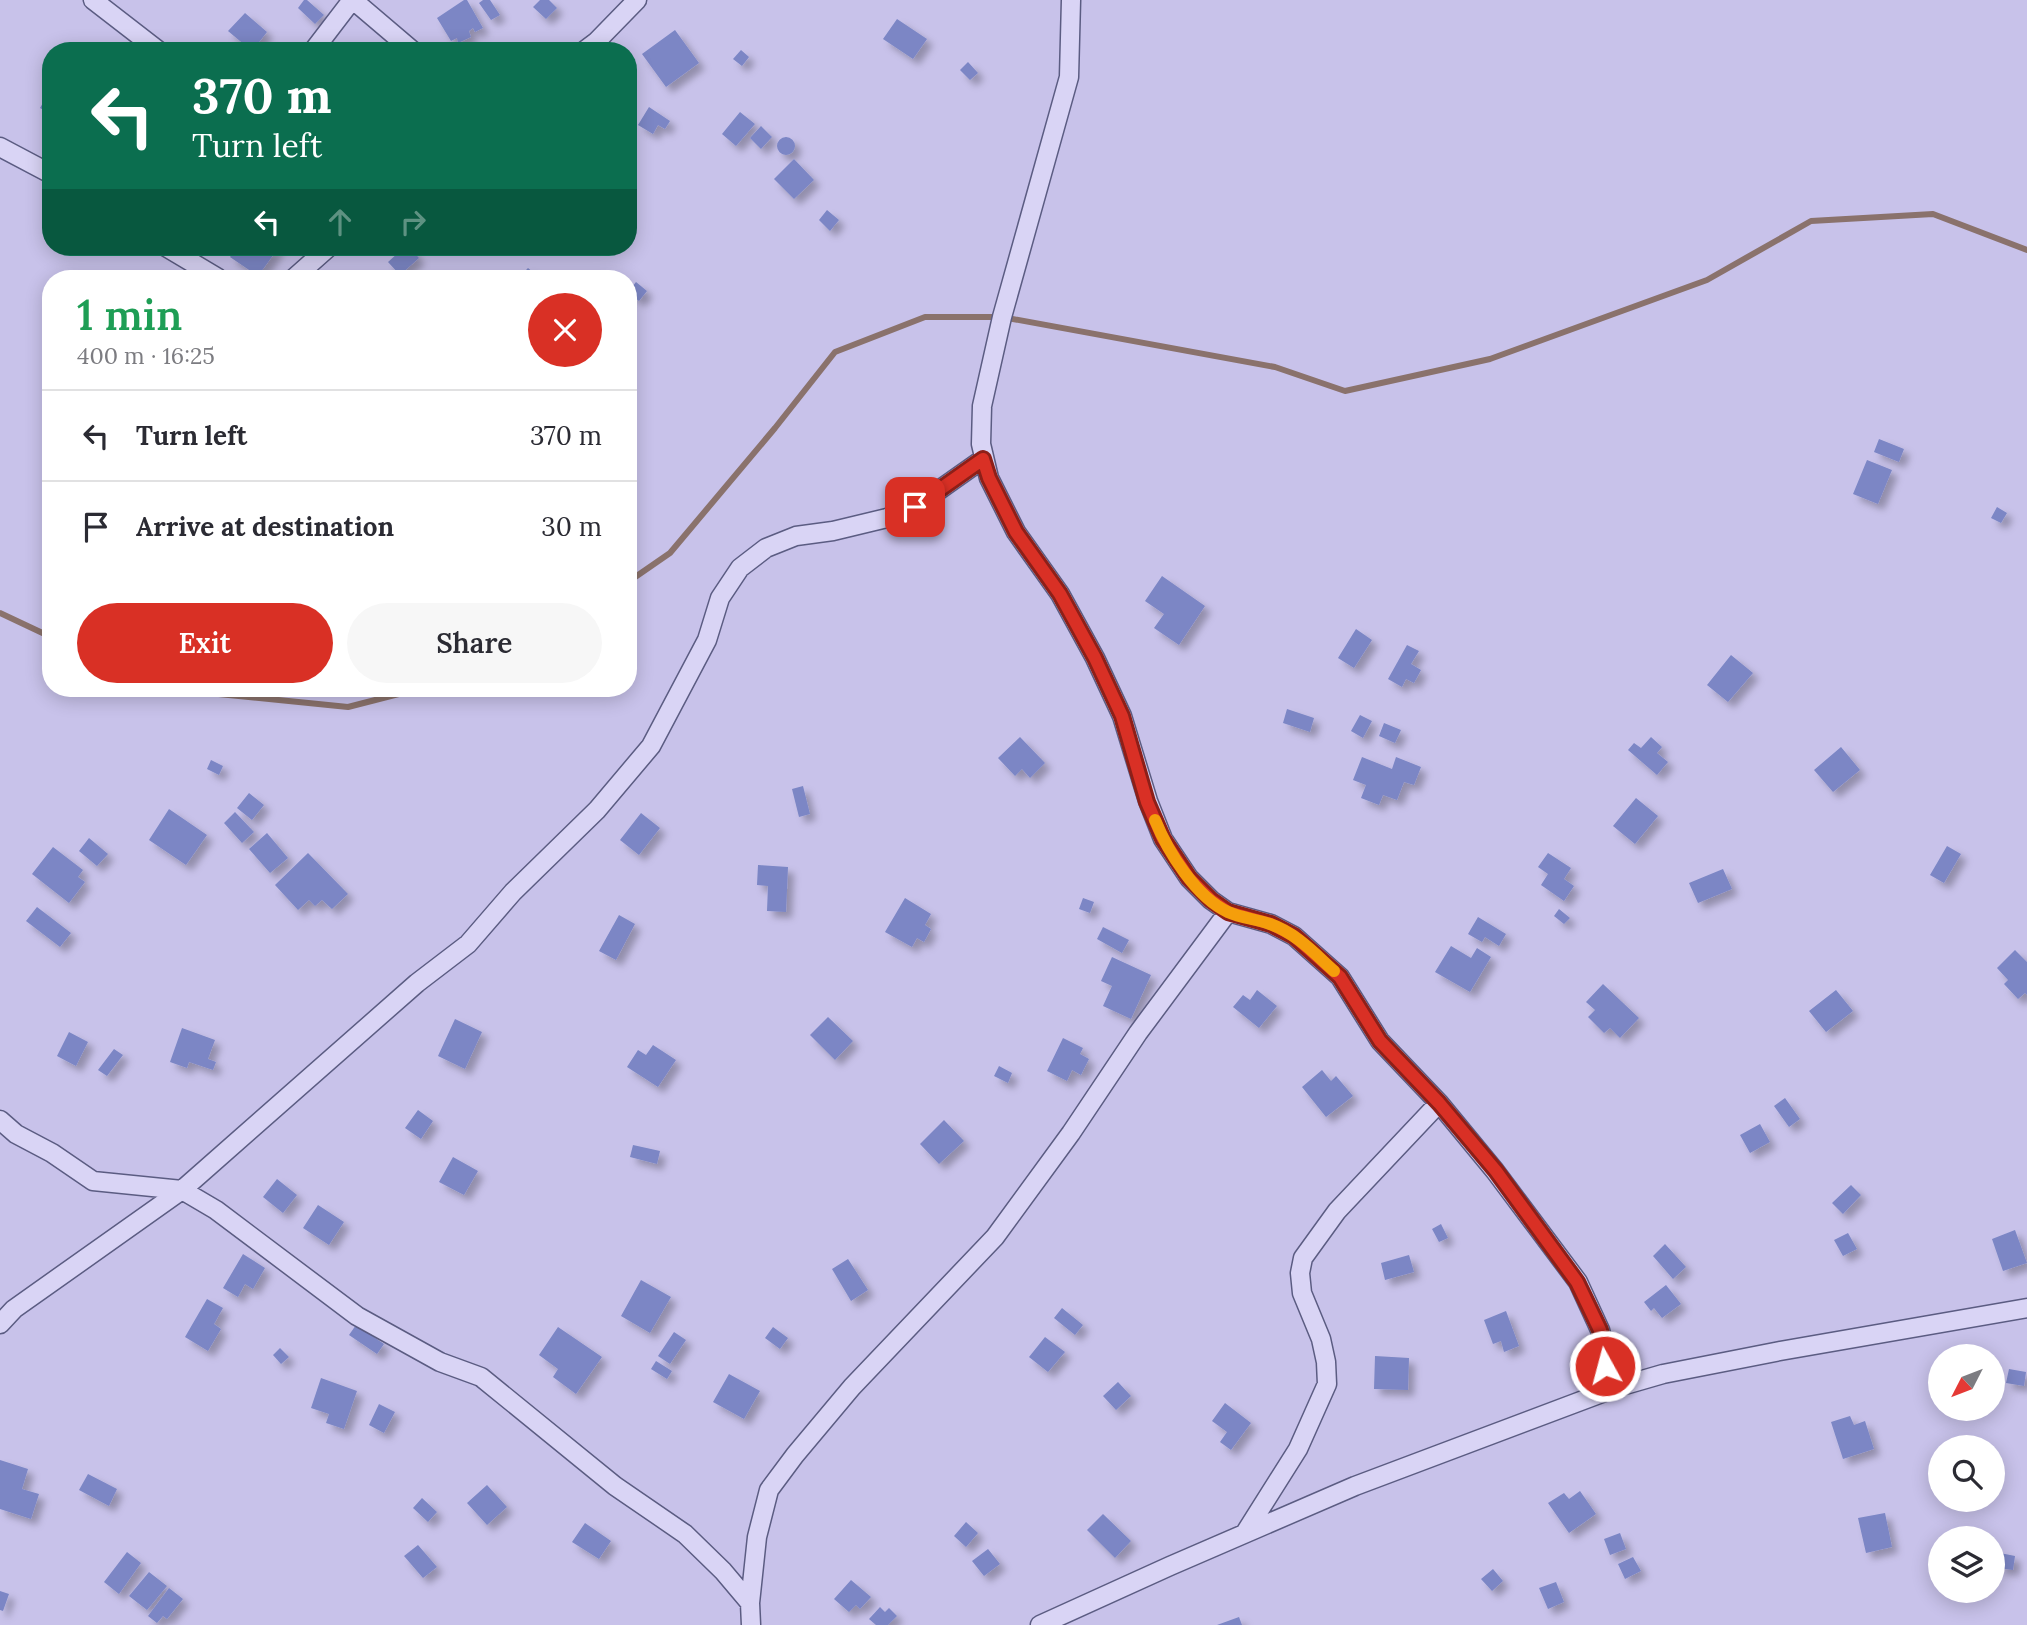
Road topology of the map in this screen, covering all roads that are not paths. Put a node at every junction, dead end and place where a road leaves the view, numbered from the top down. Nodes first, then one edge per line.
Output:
1 (93, 0) edge
2 (352, 0) edge
3 (637, 0) edge
4 (1071, 0) edge
5 (147, 42) edge
6 (320, 42) edge
7 (403, 42) edge
8 (596, 42) edge
9 (0, 147) edge
10 (42, 169) edge
11 (181, 256) edge
12 (319, 256) edge
13 (205, 270) edge
14 (303, 270) edge
15 (983, 459) junction
16 (1228, 912) junction
17 (1439, 1103) junction
18 (0, 1120) edge
19 (182, 1190) junction
20 (2027, 1308) edge
21 (0, 1324) edge
22 (1606, 1391) junction
23 (1245, 1533) junction
24 (750, 1603) junction
25 (751, 1625) edge
26 (1040, 1625) edge

1 - 5 street
2 - 6 street
2 - 7 street
3 - 8 street
4 - 15 street
9 - 10 street
11 - 13 street
12 - 14 street
15 - 16 street
15 - 19 street
16 - 17 street
16 - 24 street
17 - 22 street
17 - 23 street
18 - 19 street
19 - 21 street
19 - 24 street
20 - 22 street
22 - 23 street
23 - 26 street
24 - 25 street

